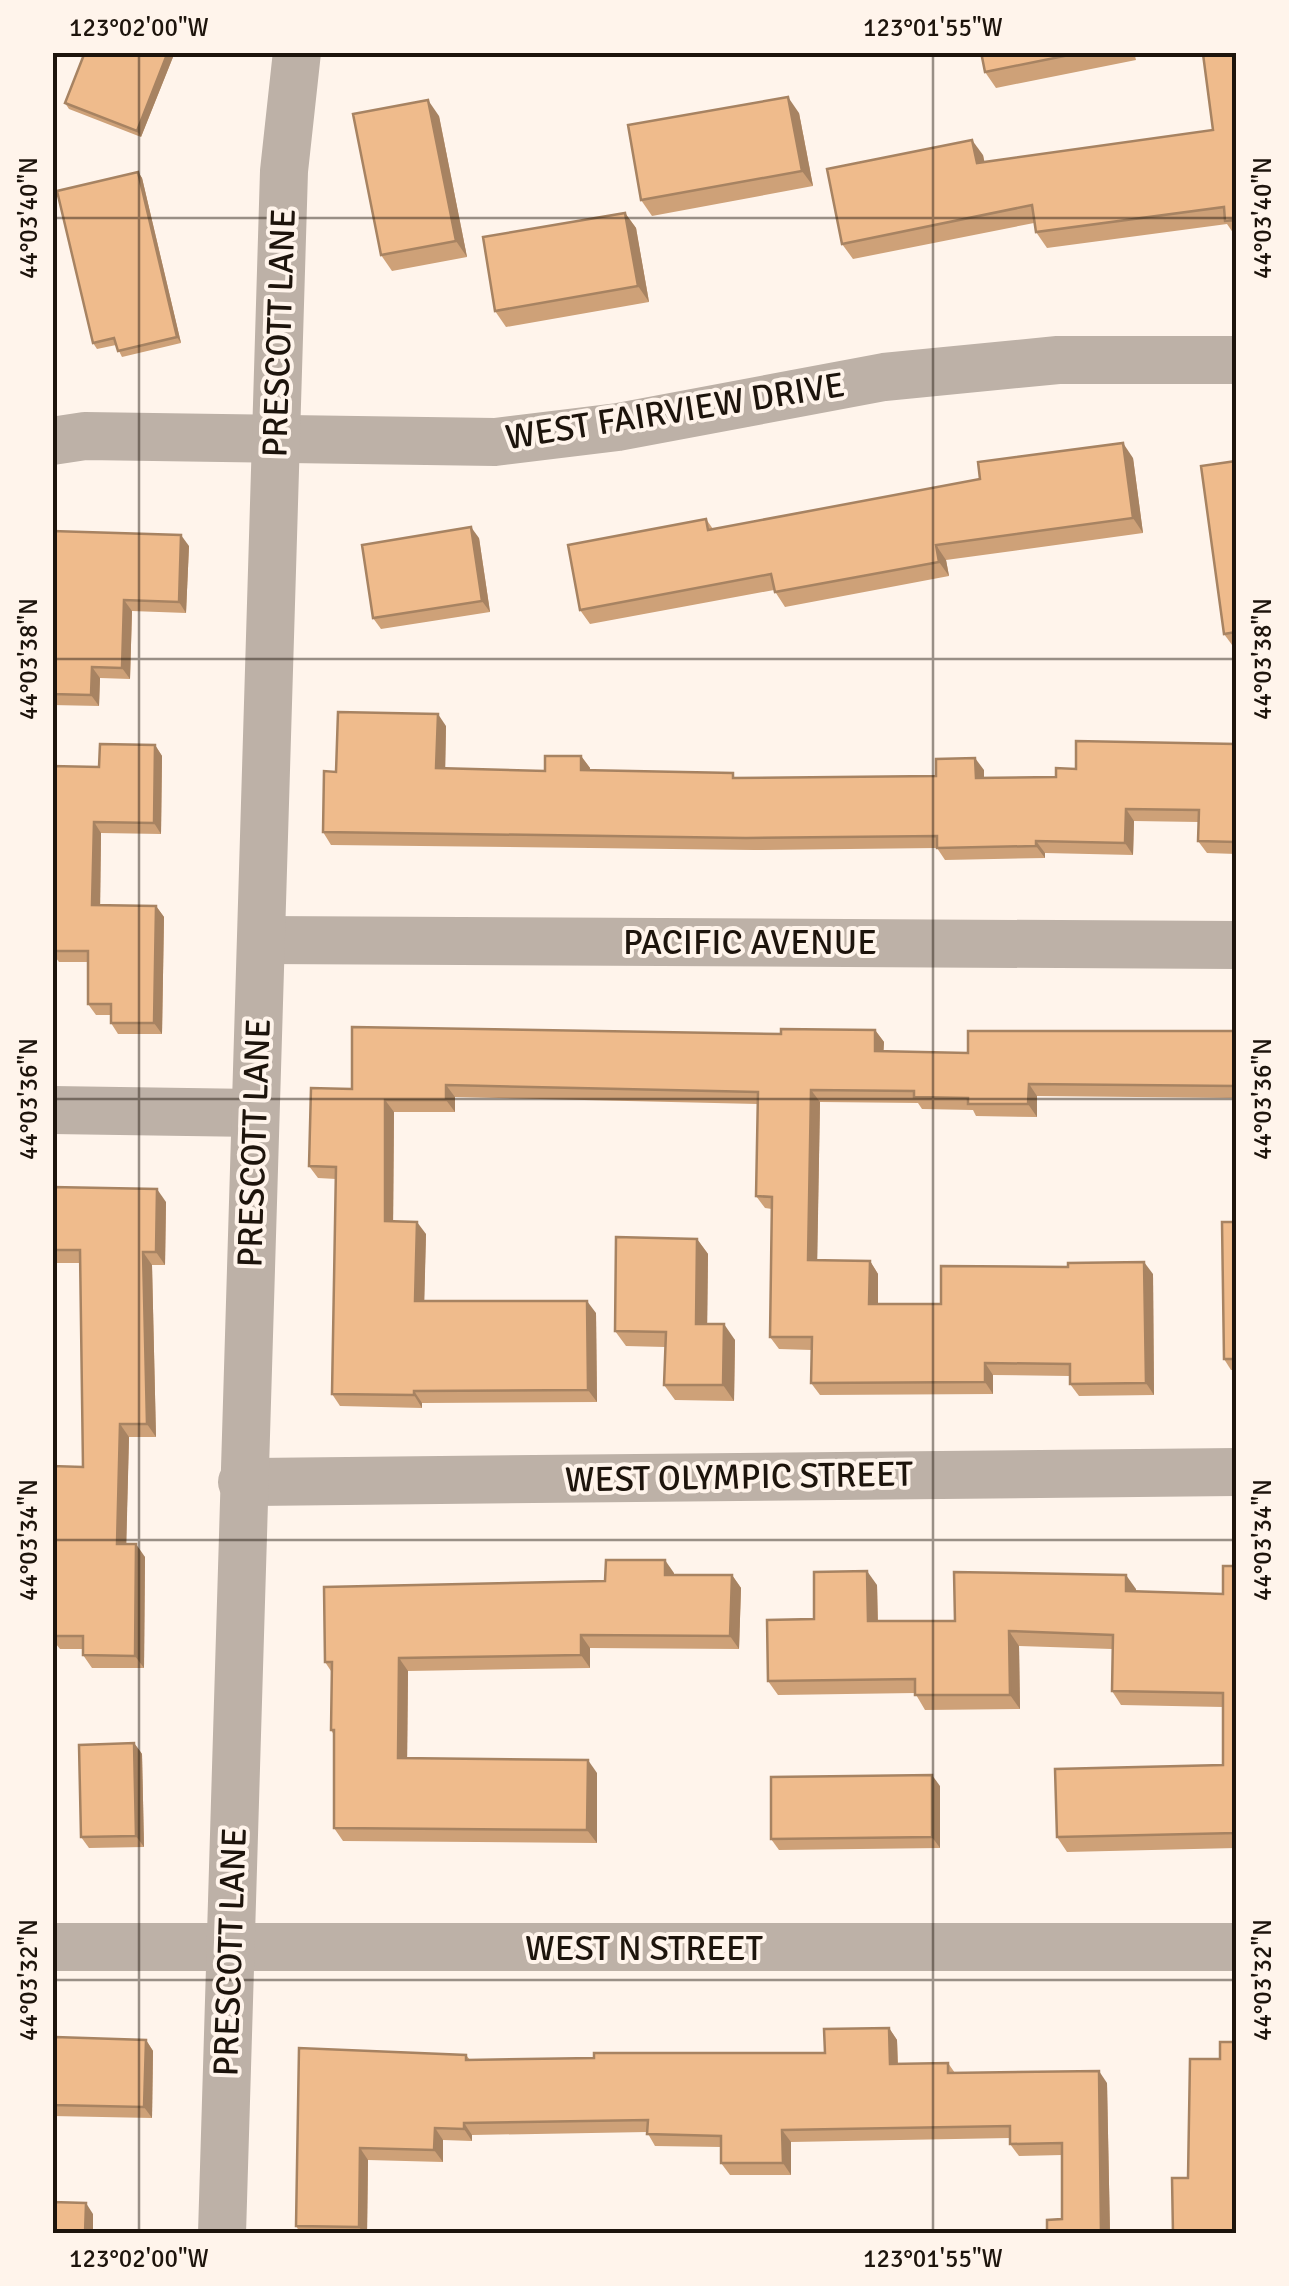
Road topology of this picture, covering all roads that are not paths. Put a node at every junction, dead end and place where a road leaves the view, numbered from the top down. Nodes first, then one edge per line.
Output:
1 (297, 52) edge
2 (1236, 360) edge
3 (276, 437) junction
4 (52, 440) edge
5 (262, 940) junction
6 (1236, 944) edge
7 (52, 1110) edge
8 (254, 1113) junction
9 (1236, 1472) edge
10 (242, 1482) junction
11 (52, 1947) edge
12 (1236, 1947) edge
13 (231, 1948) junction
14 (222, 2234) edge

1 - 3 street, PRESCOTT LANE
2 - 3 street, WEST FAIRVIEW DRIVE
3 - 4 street, WEST FAIRVIEW DRIVE
3 - 5 street, PRESCOTT LANE
5 - 6 street, PACIFIC AVENUE
5 - 8 street, PRESCOTT LANE
7 - 8 street
8 - 10 street, PRESCOTT LANE
9 - 10 street, WEST OLYMPIC STREET
10 - 13 street, PRESCOTT LANE
11 - 13 street, WEST N STREET
12 - 13 street, WEST N STREET
13 - 14 street, PRESCOTT LANE

